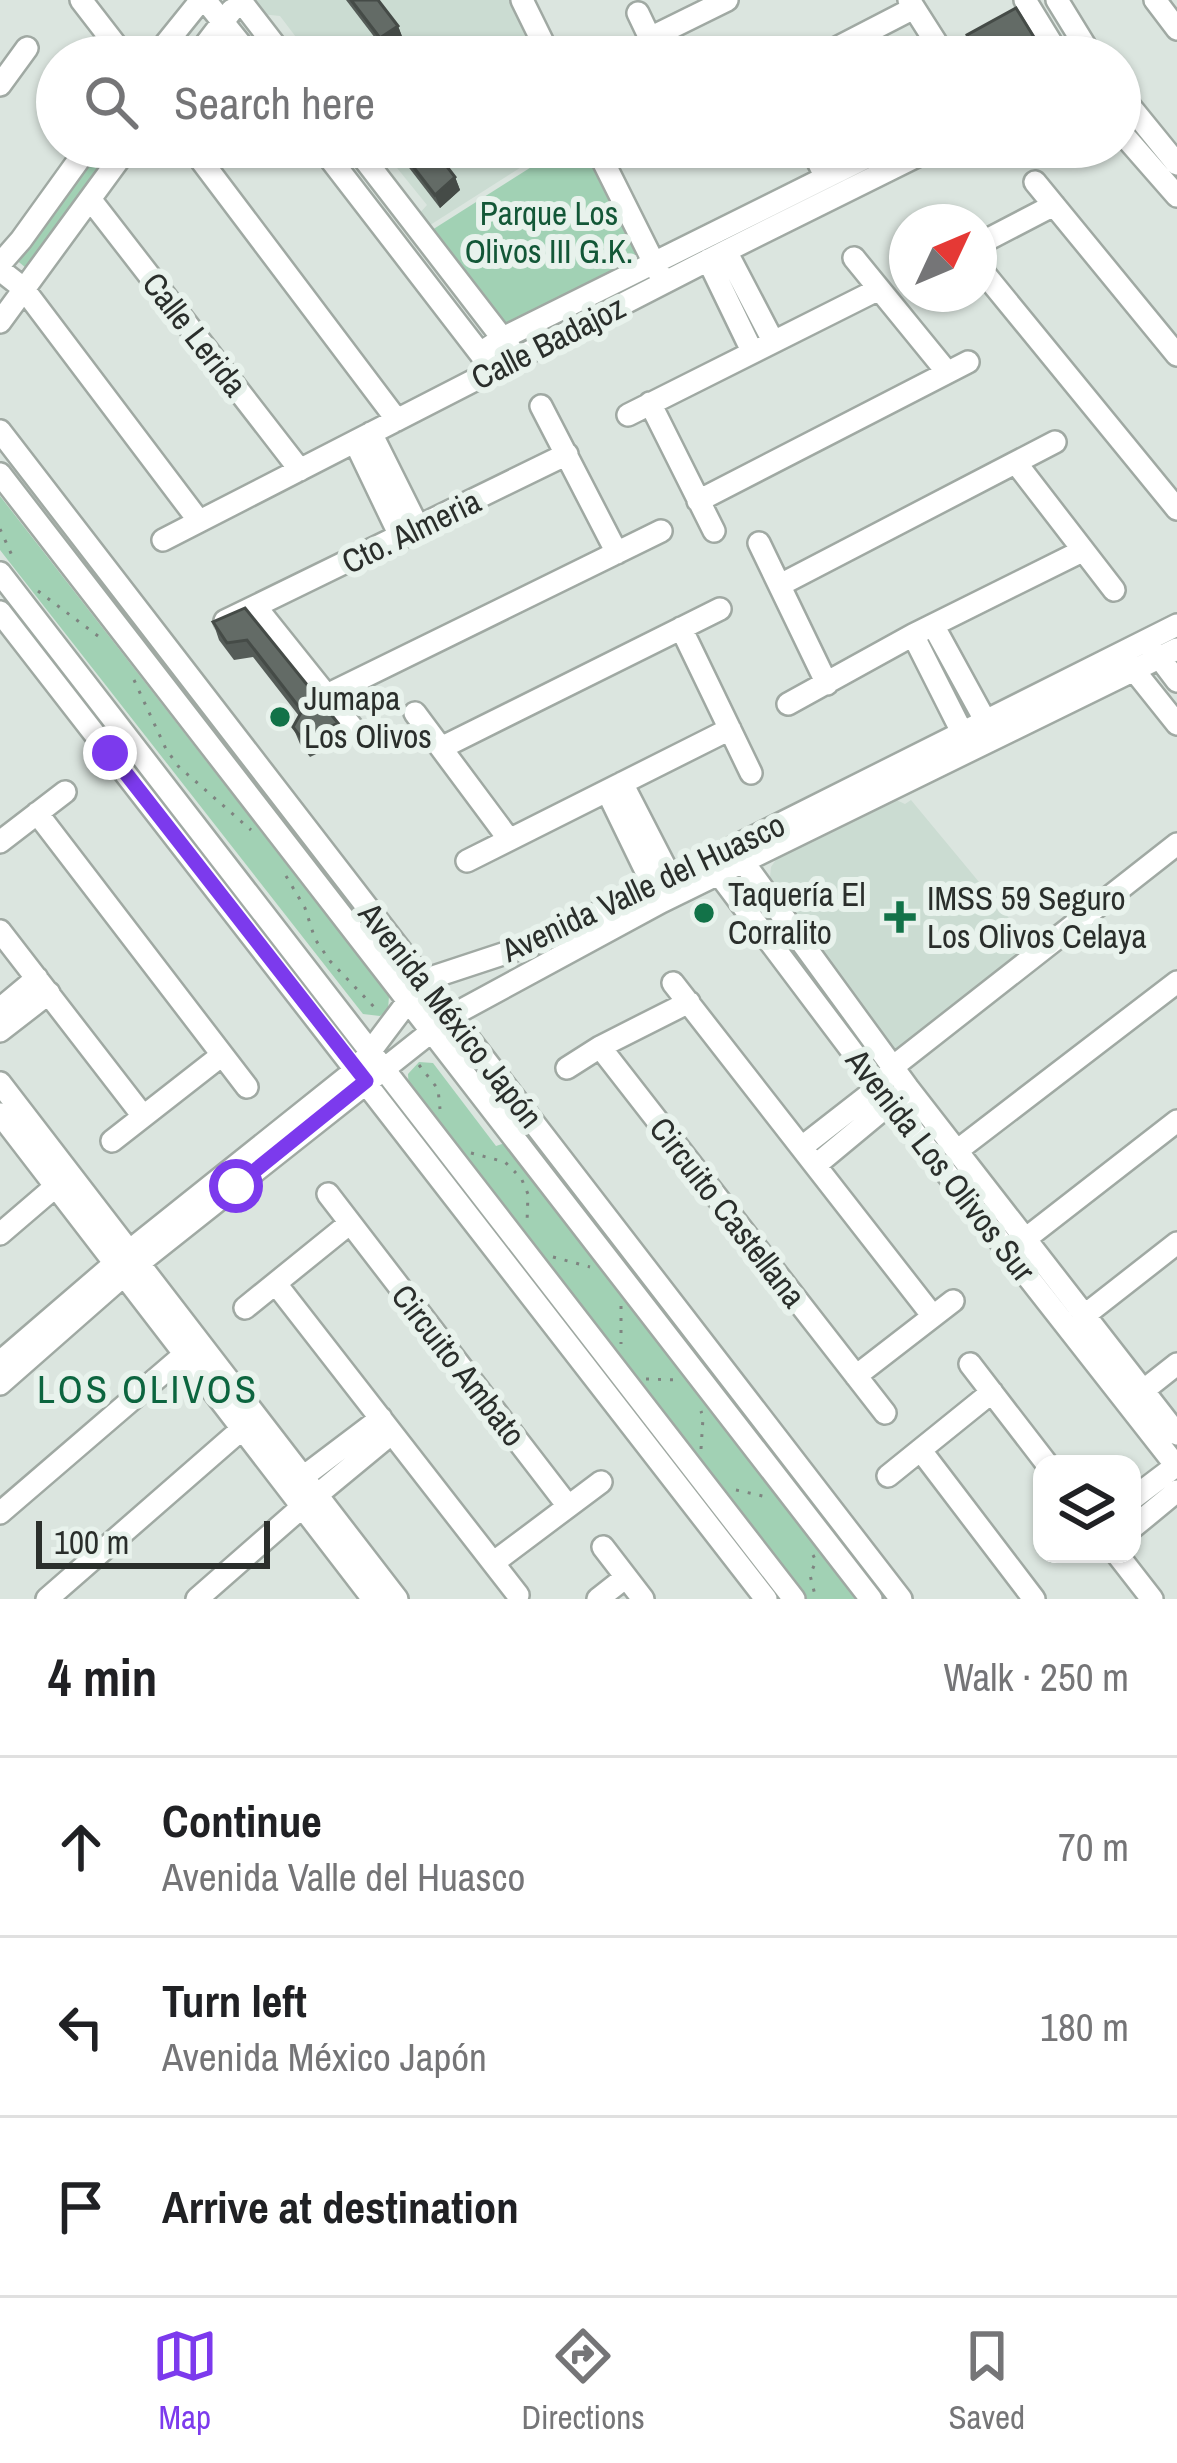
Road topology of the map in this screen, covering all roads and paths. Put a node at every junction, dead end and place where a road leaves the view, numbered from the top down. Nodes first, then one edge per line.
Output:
1 (81, 0) edge
2 (203, 0) edge
3 (239, 0) edge
4 (522, 0) edge
5 (727, 0) edge
6 (1024, 0) edge
7 (1057, 0) edge
8 (1154, 0) edge
9 (912, 4) edge
10 (638, 13) dead end
11 (223, 21) junction
12 (1177, 29) edge
13 (109, 36) edge
14 (173, 36) edge
15 (212, 36) edge
16 (235, 36) edge
17 (267, 36) edge
18 (540, 36) edge
19 (649, 36) edge
20 (671, 36) edge
21 (856, 36) edge
22 (932, 36) edge
23 (1047, 36) edge
24 (1075, 36) edge
25 (27, 48) dead end
26 (2, 76) edge
27 (1141, 120) edge
28 (1141, 155) edge
29 (1177, 164) edge
30 (73, 168) edge
31 (113, 168) edge
32 (207, 168) edge
33 (337, 168) edge
34 (371, 168) edge
35 (606, 168) edge
36 (827, 168) edge
37 (893, 168) edge
38 (381, 181) junction
39 (1035, 182) dead end
40 (359, 196) junction
41 (1177, 196) edge
42 (90, 199) junction
43 (1054, 206) junction
44 (997, 235) edge
45 (717, 256) junction
46 (854, 257) dead end
47 (0, 267) edge
48 (659, 273) junction
49 (23, 288) junction
50 (997, 288) edge
51 (879, 289) junction
52 (0, 322) edge
53 (503, 338) junction
54 (1174, 344) edge
55 (762, 346) junction
56 (517, 358) junction
57 (487, 362) junction
58 (650, 404) junction
59 (541, 406) dead end
60 (628, 415) dead end
61 (397, 420) junction
62 (0, 431) edge
63 (363, 437) junction
64 (1055, 442) dead end
65 (567, 454) junction
66 (1016, 463) junction
67 (300, 470) junction
68 (0, 474) edge
69 (698, 501) junction
70 (1177, 509) edge
71 (200, 521) junction
72 (0, 529) edge
73 (661, 531) dead end
74 (409, 532) junction
75 (713, 532) dead end
76 (163, 540) dead end
77 (759, 543) dead end
78 (1082, 550) junction
79 (617, 553) junction
80 (11, 572) edge
81 (780, 585) junction
82 (34, 587) dead end
83 (1114, 590) dead end
84 (127, 595) junction
85 (256, 607) junction
86 (720, 609) dead end
87 (106, 610) junction
88 (0, 612) edge
89 (225, 621) edge
90 (1177, 625) edge
91 (680, 628) junction
92 (923, 630) junction
93 (104, 641) dead end
94 (1161, 649) edge
95 (1127, 662) junction
96 (135, 681) dead end
97 (1177, 681) edge
98 (827, 684) junction
99 (327, 695) junction
100 (788, 704) dead end
101 (416, 713) dead end
102 (1177, 724) edge
103 (352, 727) dead end
104 (730, 729) junction
105 (990, 730) junction
106 (966, 740) junction
107 (441, 748) junction
108 (751, 772) dead end
109 (615, 787) junction
110 (278, 791) junction
111 (65, 792) dead end
112 (257, 807) junction
113 (38, 813) junction
114 (253, 833) dead end
115 (508, 838) junction
116 (0, 842) edge
117 (1177, 844) edge
118 (738, 856) junction
119 (467, 861) dead end
120 (281, 867) dead end
121 (713, 867) junction
122 (667, 890) junction
123 (0, 932) edge
124 (424, 980) junction
125 (1177, 982) edge
126 (673, 983) dead end
127 (43, 986) junction
128 (406, 1001) junction
129 (688, 1002) junction
130 (0, 1009) edge
131 (451, 1016) junction
132 (389, 1026) junction
133 (430, 1030) junction
134 (0, 1031) edge
135 (600, 1047) junction
136 (407, 1050) junction
137 (222, 1055) junction
138 (894, 1066) junction
139 (369, 1068) junction
140 (567, 1068) dead end
141 (0, 1083) edge
142 (248, 1087) dead end
143 (893, 1093) junction
144 (0, 1114) edge
145 (143, 1116) junction
146 (439, 1117) dead end
147 (1177, 1121) edge
148 (112, 1141) dead end
149 (958, 1150) junction
150 (470, 1153) dead end
151 (809, 1156) junction
152 (56, 1186) junction
153 (328, 1194) dead end
154 (350, 1223) junction
155 (0, 1234) edge
156 (527, 1234) dead end
157 (1177, 1243) edge
158 (1017, 1245) junction
159 (548, 1256) dead end
160 (126, 1263) junction
161 (593, 1268) dead end
162 (276, 1284) junction
163 (616, 1294) dead end
164 (953, 1301) dead end
165 (245, 1308) dead end
166 (932, 1316) junction
167 (1085, 1316) junction
168 (621, 1353) dead end
169 (185, 1354) junction
170 (0, 1362) edge
171 (970, 1364) dead end
172 (1177, 1364) edge
173 (636, 1373) dead end
174 (856, 1376) junction
175 (680, 1381) dead end
176 (0, 1384) edge
177 (1144, 1390) junction
178 (992, 1392) junction
179 (698, 1400) dead end
180 (885, 1413) dead end
181 (387, 1425) junction
182 (243, 1428) junction
183 (1177, 1434) edge
184 (922, 1452) junction
185 (1040, 1455) edge
186 (701, 1457) dead end
187 (1176, 1466) edge
188 (888, 1477) dead end
189 (601, 1482) dead end
190 (733, 1490) dead end
191 (1177, 1491) edge
192 (1141, 1492) edge
193 (307, 1493) junction
194 (778, 1503) dead end
195 (568, 1506) junction
196 (0, 1513) edge
197 (1141, 1521) edge
198 (807, 1543) dead end
199 (603, 1547) dead end
200 (493, 1563) junction
201 (1124, 1563) edge
202 (626, 1577) junction
203 (367, 1591) edge
204 (518, 1595) dead end
205 (47, 1599) edge
206 (196, 1599) edge
207 (342, 1599) edge
208 (397, 1599) edge
209 (598, 1599) edge
210 (643, 1599) edge
211 (766, 1599) edge
212 (794, 1599) edge
213 (816, 1599) edge
214 (871, 1599) edge
215 (901, 1599) edge
216 (1034, 1599) edge
217 (1152, 1599) edge

1 - 13 street
2 - 11 street
2 - 14 street
3 - 11 street
3 - 17 street
4 - 18 street
5 - 20 street
6 - 23 street
7 - 24 street
8 - 12 street
9 - 21 street
9 - 22 street
10 - 19 street
11 - 15 street
11 - 16 street
25 - 26 street
27 - 29 street
28 - 41 street
30 - 47 street
31 - 42 street
32 - 61 street
33 - 40 street
34 - 38 street
35 - 48 street
36 - 48 street, Calle Badajoz
37 - 45 street, Calle Badajoz
38 - 40 street
38 - 53 street
39 - 43 street
40 - 57 street
42 - 49 street
42 - 67 street, Calle Lerida
43 - 44 street
43 - 54 street
45 - 48 street, Calle Badajoz
45 - 55 street
46 - 51 street
47 - 49 street
48 - 53 street, Calle Badajoz
48 - 56 street, Calle Badajoz
49 - 52 street
49 - 71 street
50 - 70 street
51 - 55 street
51 - 69 street
53 - 56 street
53 - 57 street, Calle Badajoz
55 - 58 street
56 - 57 street, Calle Badajoz
57 - 61 street, Calle Badajoz
58 - 60 street
58 - 69 street
59 - 65 street
61 - 63 street, Calle Badajoz
62 - 84 street, Avenida México Japón
63 - 67 street, Calle Badajoz
63 - 74 street
64 - 66 street
65 - 74 street, Cto. Almeria
65 - 79 street
66 - 78 street
66 - 81 street
67 - 71 street, Calle Badajoz
68 - 87 street, Avenida México Japón
69 - 75 street
71 - 76 street, Calle Badajoz
72 - 80 path
73 - 79 street
74 - 85 street, Cto. Almeria
77 - 81 street
78 - 83 street
78 - 92 street
79 - 99 street
80 - 139 street
81 - 98 street
82 - 93 path
84 - 87 street
84 - 110 street, Avenida México Japón
85 - 89 street, Cto. Almeria
85 - 99 street
86 - 91 street
87 - 112 street, Avenida México Japón
88 - 139 street
90 - 94 street, Avenida Valle del Huasco
91 - 104 street
91 - 107 street
92 - 98 street
92 - 105 street
92 - 106 street
94 - 95 street, Avenida Valle del Huasco
94 - 97 street
95 - 102 street
95 - 105 street, Avenida Valle del Huasco
96 - 114 path
98 - 100 street
99 - 103 street
101 - 107 street
104 - 108 street
104 - 109 street
105 - 106 street, Avenida Valle del Huasco
106 - 118 street, Avenida Valle del Huasco
107 - 115 street
109 - 115 street
109 - 122 street
110 - 112 street
110 - 124 street, Avenida México Japón
111 - 113 street
112 - 128 street, Avenida México Japón
113 - 116 street
113 - 137 street
115 - 119 street
117 - 138 street
118 - 121 street, Avenida Valle del Huasco
118 - 138 street, Avenida Los Olivos Sur
120 - 132 path
121 - 122 street, Avenida Valle del Huasco
121 - 143 street, Avenida Los Olivos Sur
122 - 124 street, Avenida Valle del Huasco
122 - 131 street, Avenida Valle del Huasco
123 - 127 street
124 - 128 street, Avenida Valle del Huasco
124 - 131 street, Avenida México Japón
125 - 149 street
126 - 129 street
127 - 130 street
127 - 134 street
127 - 145 street
128 - 132 street, Avenida Valle del Huasco
128 - 133 street, Avenida México Japón
129 - 135 street
129 - 151 street
131 - 133 street, Avenida Valle del Huasco
131 - 215 street, Avenida México Japón
132 - 139 street, Avenida Valle del Huasco
133 - 136 street, Avenida Valle del Huasco
133 - 214 street, Avenida México Japón
135 - 140 street
135 - 174 street, Circuito Castellana
136 - 139 street, Avenida Valle del Huasco
136 - 146 path
137 - 142 street
137 - 145 street
138 - 143 street, Avenida Los Olivos Sur
139 - 160 street, Avenida Valle del Huasco
139 - 211 street
139 - 212 street
141 - 160 street
143 - 149 street, Avenida Los Olivos Sur
143 - 151 street
143 - 158 street, Avenida Los Olivos Sur
144 - 152 street
145 - 148 street
147 - 158 street
149 - 158 street, Avenida Los Olivos Sur
150 - 156 path
151 - 166 street
152 - 155 street
152 - 160 street
153 - 154 street, Circuito Ambato
154 - 162 street
154 - 195 street, Circuito Ambato
157 - 167 street
158 - 167 street, Avenida Los Olivos Sur
158 - 187 street, Avenida Los Olivos Sur
159 - 161 path
160 - 169 street
160 - 170 street, Avenida Valle del Huasco
160 - 176 street, Avenida Valle del Huasco
160 - 193 street
162 - 165 street
162 - 181 street
163 - 168 path
164 - 166 street
166 - 174 street
167 - 177 street, Avenida Los Olivos Sur
169 - 182 street
169 - 196 street
171 - 178 street
172 - 177 street
173 - 175 path
174 - 180 street, Circuito Castellana
177 - 183 street, Avenida Los Olivos Sur
178 - 184 street
178 - 185 street
179 - 186 path
181 - 193 street
181 - 200 street
182 - 193 street
182 - 205 street
184 - 188 street
184 - 216 street
187 - 192 street
189 - 195 street
190 - 194 path
191 - 197 street
193 - 203 street
193 - 206 street
193 - 208 street
195 - 200 street
198 - 213 path
199 - 202 street
200 - 204 street
201 - 217 street
202 - 209 street
202 - 210 street
203 - 207 street

